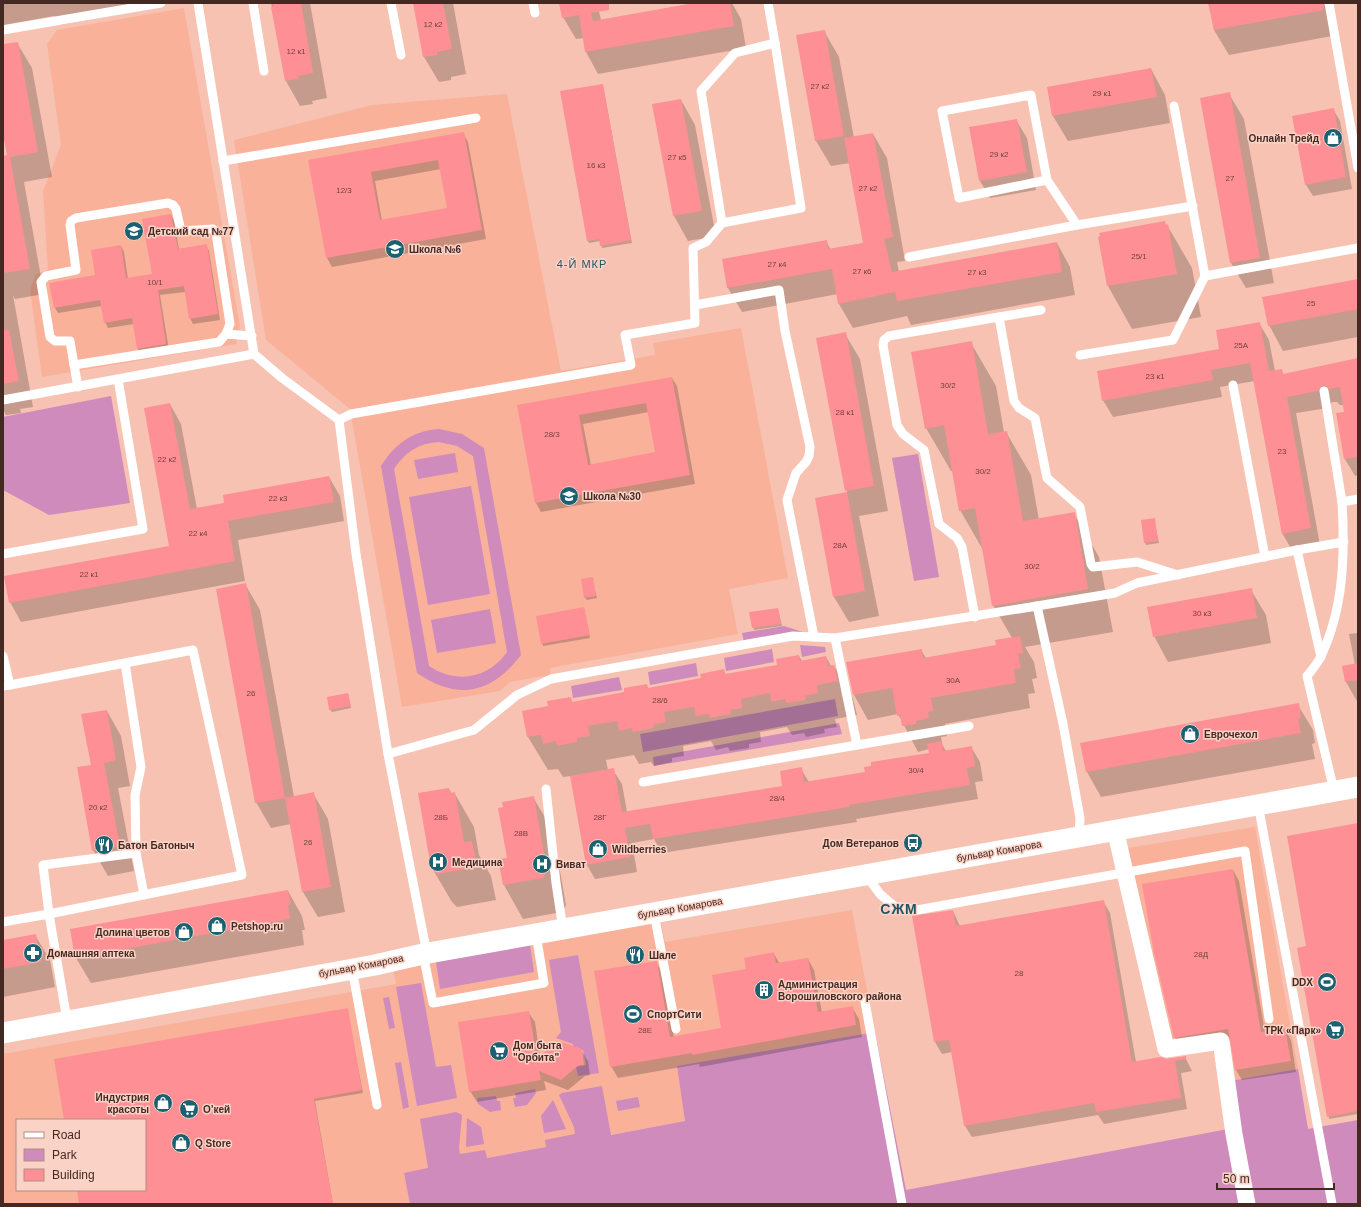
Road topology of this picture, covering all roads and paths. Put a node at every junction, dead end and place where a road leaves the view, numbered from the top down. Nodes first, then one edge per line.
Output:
1 (162, 3) edge
2 (198, 3) edge
3 (253, 3) edge
4 (391, 3) edge
5 (533, 3) edge
6 (768, 3) edge
7 (1328, 3) edge
8 (535, 13) dead end
9 (3, 30) edge
10 (775, 43) junction
11 (401, 55) dead end
12 (264, 71) dead end
13 (1174, 106) dead end
14 (476, 118) dead end
15 (223, 162) junction
16 (1358, 168) edge
17 (1047, 180) junction
18 (1193, 206) junction
19 (722, 223) junction
20 (1077, 224) junction
21 (1358, 248) edge
22 (909, 257) dead end
23 (1205, 276) junction
24 (695, 305) junction
25 (1041, 310) dead end
26 (999, 317) junction
27 (226, 334) junction
28 (252, 336) junction
29 (254, 354) junction
30 (1080, 355) dead end
31 (74, 365) junction
32 (118, 379) junction
33 (1233, 385) dead end
34 (78, 387) junction
35 (1324, 391) dead end
36 (3, 400) edge
37 (339, 420) junction
38 (1358, 499) edge
39 (1342, 502) junction
40 (1344, 542) junction
41 (1297, 550) junction
42 (3, 554) edge
43 (1265, 557) junction
44 (1178, 575) junction
45 (1037, 606) junction
46 (975, 617) junction
47 (814, 637) junction
48 (835, 638) junction
49 (3, 656) edge
50 (1321, 657) junction
51 (125, 663) junction
52 (6, 686) edge
53 (969, 726) dead end
54 (857, 746) junction
55 (388, 754) junction
56 (643, 782) dead end
57 (1358, 787) edge
58 (546, 789) dead end
59 (1334, 792) junction
60 (1258, 804) junction
61 (1115, 829) junction
62 (1079, 836) junction
63 (136, 853) junction
64 (1125, 872) junction
65 (866, 875) junction
66 (144, 895) junction
67 (654, 913) junction
68 (49, 914) junction
69 (3, 922) edge
70 (563, 929) junction
71 (536, 934) junction
72 (425, 954) junction
73 (352, 969) junction
74 (865, 1002) dead end
75 (1269, 1019) dead end
76 (67, 1020) junction
77 (676, 1029) dead end
78 (3, 1033) edge
79 (376, 1105) dead end
80 (902, 1204) edge
81 (1247, 1204) edge
82 (1332, 1204) edge

1 - 9 lane
2 - 15 lane
3 - 12 lane
4 - 11 lane
5 - 8 lane
6 - 10 lane
7 - 16 lane
10 - 19 lane
10 - 19 lane
13 - 18 lane
14 - 15 lane
15 - 28 lane
17 - 17 lane
17 - 20 lane
18 - 20 lane
18 - 23 lane
19 - 24 lane
20 - 22 lane
21 - 23 lane
23 - 30 lane
24 - 37 lane
24 - 47 lane
25 - 26 lane
26 - 44 lane
26 - 46 lane
27 - 28 lane
27 - 31 lane
27 - 31 lane
28 - 29 lane
29 - 32 lane
29 - 37 lane
31 - 34 lane
32 - 34 lane
32 - 42 lane
33 - 43 lane
34 - 36 lane
35 - 39 lane
37 - 55 lane
38 - 39 lane
39 - 40 lane
40 - 41 lane
40 - 50 lane
41 - 43 lane
41 - 50 lane
43 - 44 lane
44 - 45 lane
45 - 46 lane
45 - 62 lane
46 - 48 lane
47 - 48 lane
47 - 55 lane
48 - 54 lane
49 - 52 lane
50 - 59 lane
51 - 52 lane
51 - 63 lane
51 - 66 lane
53 - 54 lane
54 - 56 lane
55 - 72 lane
57 - 59 street, бульвар Комарова
58 - 70 lane
59 - 60 street, бульвар Комарова
60 - 61 street, бульвар Комарова
60 - 82 lane
61 - 62 street, бульвар Комарова
61 - 64 street
62 - 65 street, бульвар Комарова
63 - 66 lane
63 - 68 lane
64 - 65 lane
64 - 75 lane
64 - 81 street
65 - 67 street, бульвар Комарова
66 - 68 lane
67 - 70 street, бульвар Комарова
67 - 77 lane
68 - 69 lane
68 - 76 lane
70 - 71 street, бульвар Комарова
71 - 72 street, бульвар Комарова
71 - 72 lane
72 - 73 street, бульвар Комарова
73 - 76 street, бульвар Комарова
73 - 79 lane
74 - 80 lane
76 - 78 street, бульвар Комарова

